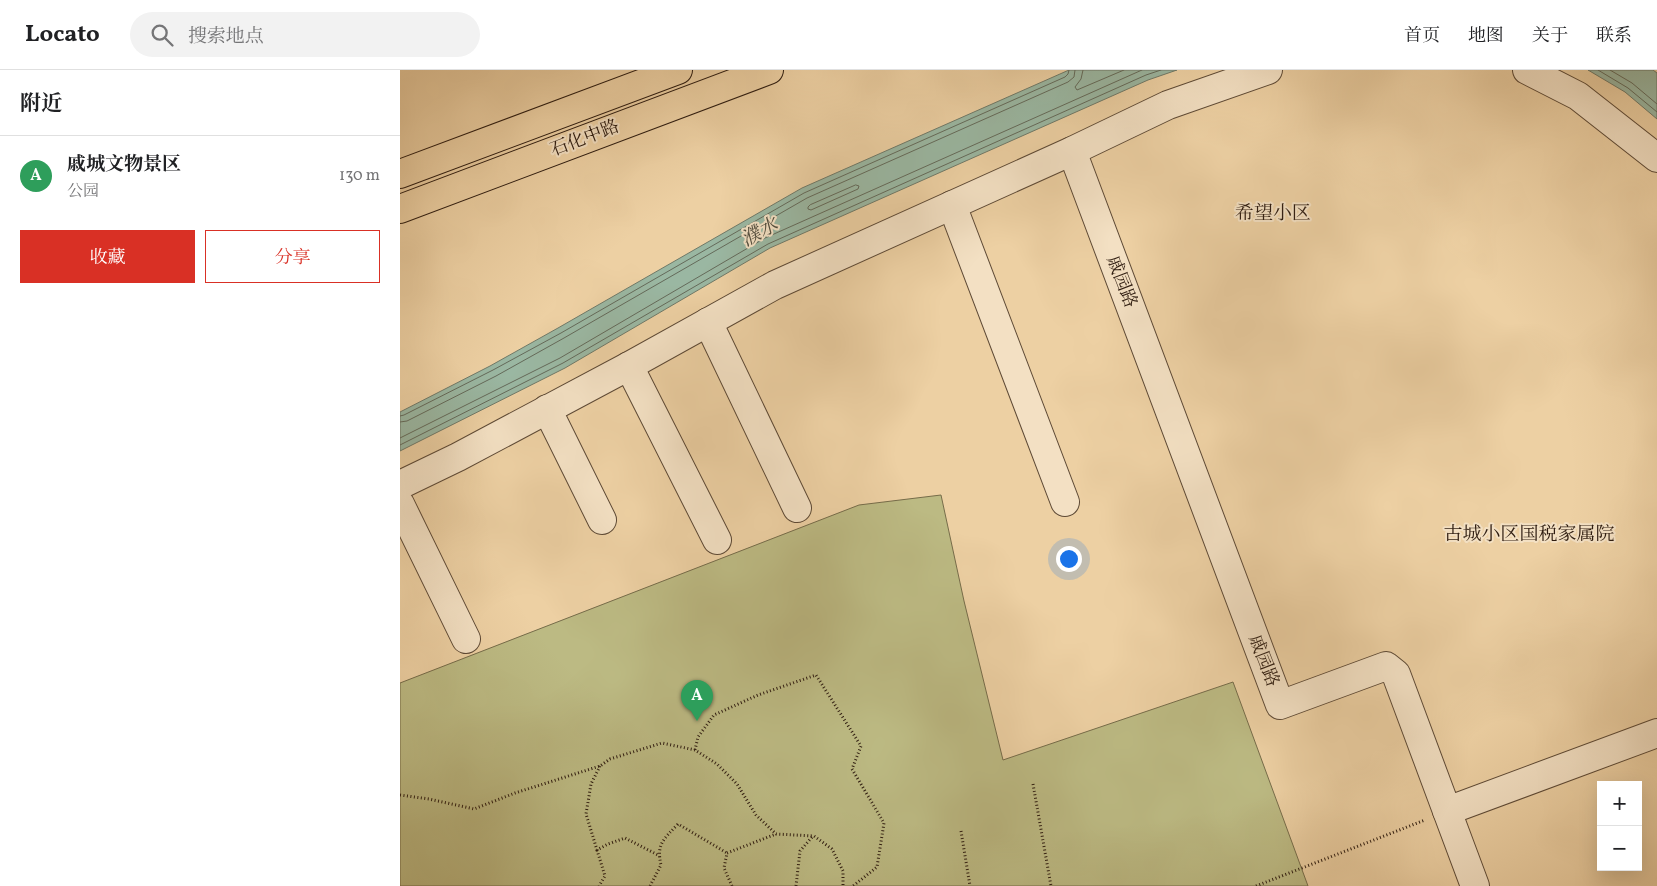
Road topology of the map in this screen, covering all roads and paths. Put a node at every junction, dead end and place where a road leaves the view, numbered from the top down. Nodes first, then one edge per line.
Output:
1 (678, 70) edge
2 (769, 70) edge
3 (1268, 70) edge
4 (1527, 70) edge
5 (1072, 151) junction
6 (1657, 158) edge
7 (400, 174) edge
8 (952, 205) junction
9 (400, 209) edge
10 (708, 322) junction
11 (629, 366) junction
12 (548, 410) junction
13 (400, 485) edge
14 (1065, 502) dead end
15 (400, 504) edge
16 (797, 508) dead end
17 (602, 520) dead end
18 (718, 540) dead end
19 (466, 639) dead end
20 (1657, 733) edge
21 (696, 750) junction
22 (600, 766) junction
23 (1032, 784) dead end
24 (400, 796) edge
25 (1447, 811) junction
26 (961, 831) dead end
27 (776, 834) junction
28 (814, 836) junction
29 (597, 850) junction
30 (728, 853) junction
31 (658, 855) junction
32 (797, 884) edge
33 (599, 886) edge
34 (650, 886) edge
35 (732, 886) edge
36 (791, 886) edge
37 (843, 886) edge
38 (853, 886) edge
39 (970, 886) edge
40 (1051, 886) edge
41 (1256, 886) edge
42 (1475, 886) edge

1 - 7 main road, 石化中路
2 - 9 main road, 石化中路
3 - 5 street
4 - 6 street
5 - 8 street
5 - 25 street, 戚园路
8 - 10 street
8 - 14 street
10 - 11 street
10 - 16 street
11 - 12 street
11 - 18 street
12 - 13 street
12 - 17 street
15 - 19 street
20 - 25 street
21 - 22 path
21 - 27 path
21 - 38 path
22 - 24 path
22 - 29 path
23 - 40 path
25 - 41 path
25 - 42 street
26 - 39 path
27 - 28 path
27 - 30 path
28 - 32 path
28 - 37 path
29 - 31 path
29 - 33 path
30 - 31 path
30 - 35 path
31 - 34 path
32 - 36 path

